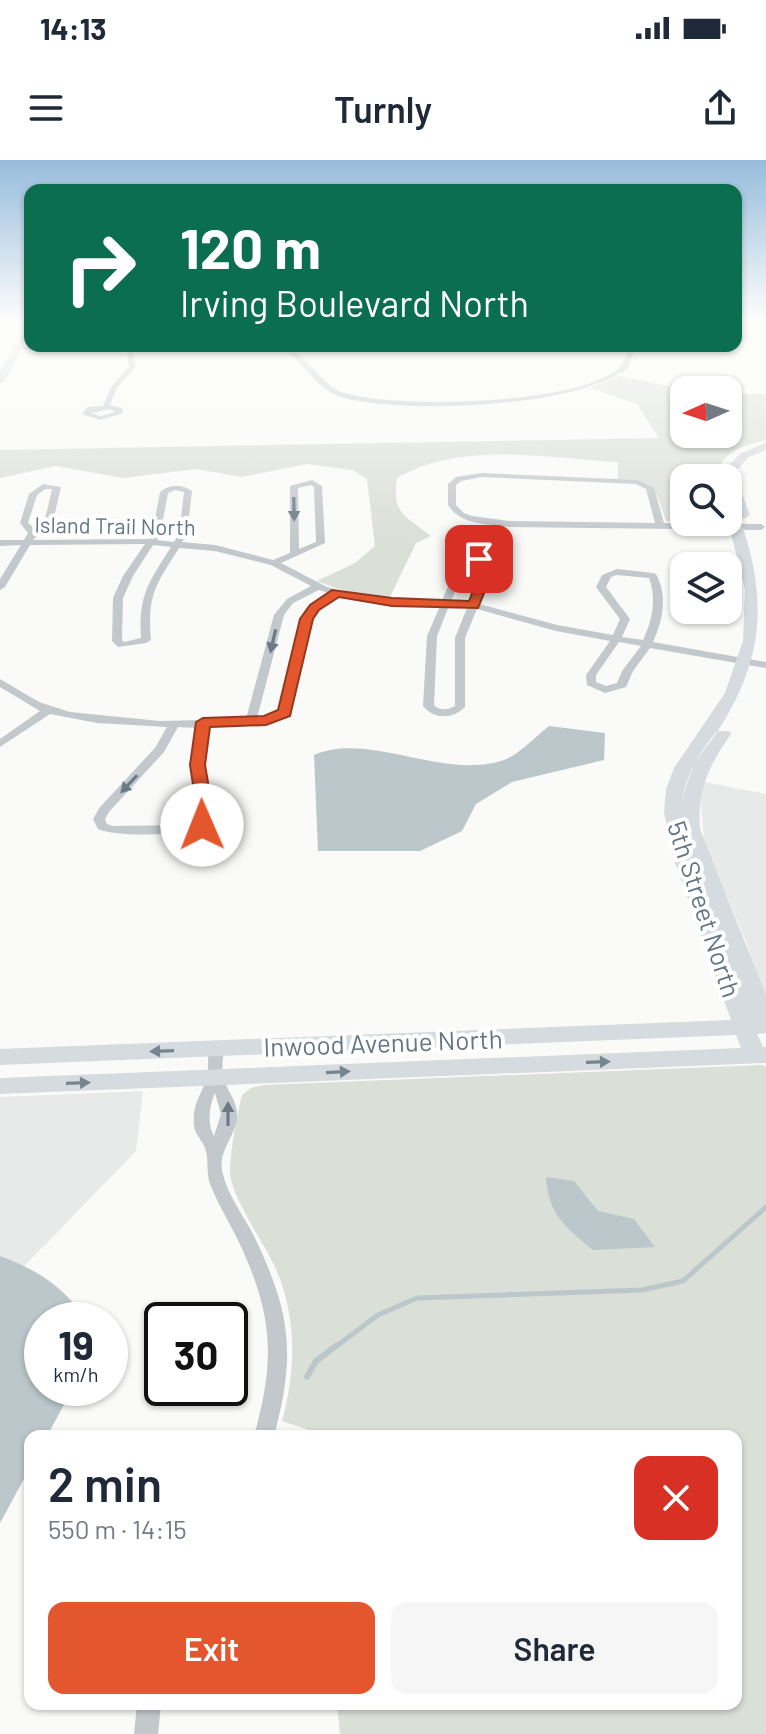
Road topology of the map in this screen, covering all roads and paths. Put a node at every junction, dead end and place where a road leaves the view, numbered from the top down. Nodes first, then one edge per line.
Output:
1 (111, 394) edge
2 (340, 394) edge
3 (544, 394) edge
4 (106, 407) dead end
5 (766, 444) edge
6 (723, 464) edge
7 (742, 519) edge
8 (660, 525) junction
9 (749, 527) junction
10 (31, 538) junction
11 (151, 542) junction
12 (0, 543) edge
13 (177, 544) junction
14 (295, 554) junction
15 (762, 562) dead end
16 (274, 563) junction
17 (319, 586) junction
18 (0, 587) edge
19 (336, 593) junction
20 (444, 602) junction
21 (473, 605) junction
22 (616, 639) junction
23 (646, 645) junction
24 (762, 669) edge
25 (0, 682) edge
26 (48, 710) junction
27 (743, 711) dead end
28 (251, 721) junction
29 (176, 722) junction
30 (203, 722) junction
31 (0, 744) edge
32 (759, 1025) edge
33 (216, 1049) junction
34 (760, 1056) edge
35 (0, 1057) edge
36 (215, 1078) junction
37 (0, 1086) edge
38 (214, 1150) junction
39 (265, 1430) edge
40 (148, 1710) edge
41 (146, 1734) edge

1 - 4 street
2 - 3 street
5 - 6 street, 5th Street North
5 - 9 street, 5th Street North
7 - 9 street, 5th Street North
8 - 8 street
8 - 9 street
9 - 15 street, 5th Street North
9 - 24 street, 5th Street North
10 - 10 street
10 - 11 street, Island Trail North
10 - 12 street, Island Trail North
10 - 18 street
11 - 13 street, Island Trail North
11 - 13 street
11 - 13 street
13 - 16 street, Island Trail North
14 -> 14 street
14 - 16 street
16 - 17 street, Island Trail North
17 - 19 street, Island Trail North
17 -> 28 street
19 - 20 street, Island Trail North
19 - 28 street
20 - 21 street, Island Trail North
20 - 21 street
20 - 21 street
21 - 22 street, Island Trail North
22 - 23 street, Island Trail North
22 - 23 street
22 - 23 street
23 - 24 street, Island Trail North
24 - 32 street, 5th Street North
25 - 26 street
26 - 29 street
26 - 31 street
27 - 32 street, 5th Street North
28 - 30 street
29 - 30 street
29 -> 30 street
32 - 33 street, Inwood Avenue North
32 - 34 street, 5th Street North
33 -> 35 street, Inwood Avenue North
33 - 36 street
36 -> 34 street, Inwood Avenue North
37 -> 36 street, Inwood Avenue North
36 - 38 street
38 -> 36 street
38 - 39 street
40 - 41 street

